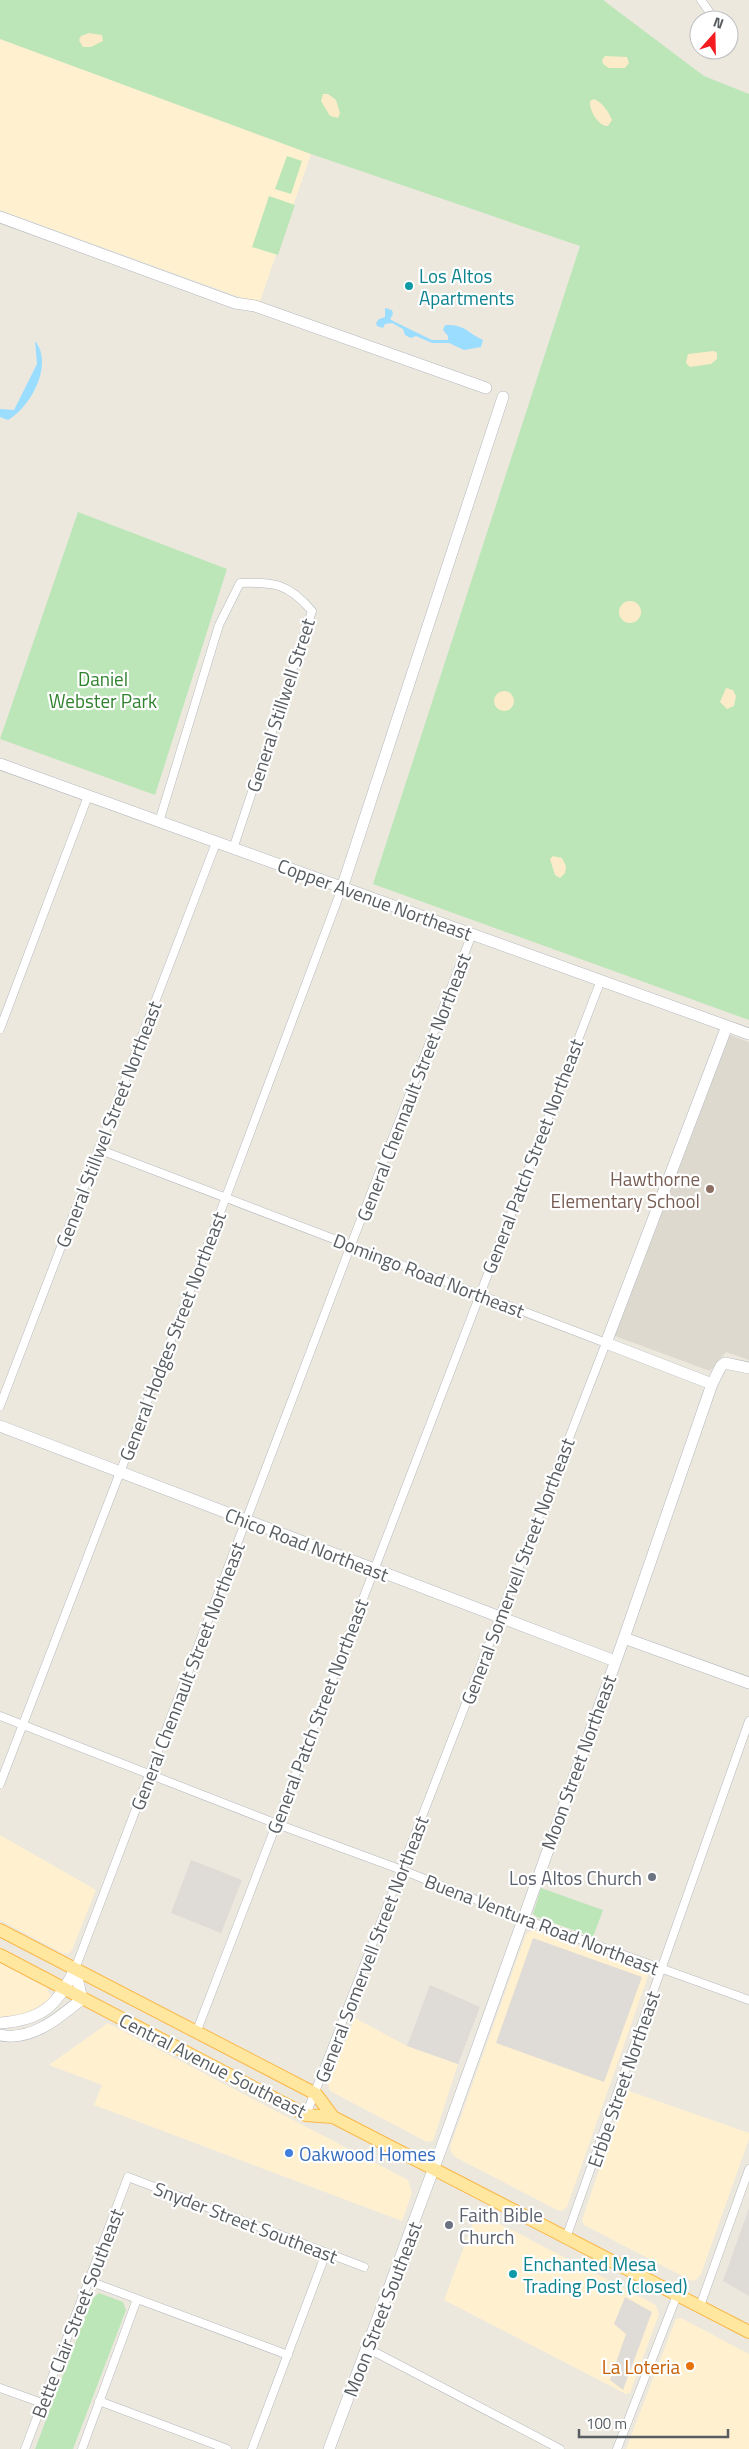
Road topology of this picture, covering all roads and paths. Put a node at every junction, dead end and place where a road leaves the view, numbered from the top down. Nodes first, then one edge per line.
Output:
1 (0, 216) edge
2 (486, 388) dead end
3 (503, 397) dead end
4 (0, 764) edge
5 (88, 796) junction
6 (159, 822) junction
7 (216, 842) junction
8 (233, 849) junction
9 (342, 888) junction
10 (472, 934) junction
11 (601, 980) junction
12 (727, 1026) junction
13 (0, 1028) edge
14 (749, 1034) edge
15 (98, 1150) junction
16 (226, 1197) junction
17 (351, 1245) junction
18 (479, 1294) junction
19 (606, 1343) junction
20 (749, 1368) edge
21 (712, 1384) junction
22 (0, 1406) edge
23 (0, 1426) edge
24 (120, 1472) junction
25 (246, 1521) junction
26 (373, 1569) junction
27 (499, 1617) junction
28 (624, 1638) junction
29 (615, 1660) junction
30 (749, 1683) edge
31 (0, 1716) edge
32 (749, 1721) edge
33 (23, 1724) junction
34 (150, 1774) junction
35 (0, 1784) edge
36 (277, 1824) junction
37 (402, 1870) junction
38 (522, 1919) junction
39 (0, 1930) edge
40 (0, 1956) edge
41 (75, 1969) junction
42 (662, 1969) junction
43 (66, 1989) junction
44 (82, 1999) junction
45 (749, 2000) edge
46 (0, 2022) edge
47 (196, 2033) junction
48 (0, 2036) edge
49 (316, 2094) junction
50 (306, 2115) junction
51 (333, 2117) junction
52 (434, 2168) junction
53 (749, 2169) edge
54 (128, 2177) joint
55 (566, 2238) junction
56 (326, 2253) junction
57 (364, 2267) dead end
58 (89, 2281) junction
59 (678, 2295) junction
60 (137, 2298) junction
61 (700, 2306) junction
62 (749, 2332) edge
63 (367, 2348) junction
64 (288, 2355) junction
65 (0, 2388) edge
66 (99, 2401) junction
67 (42, 2404) junction
68 (25, 2449) edge
69 (82, 2449) edge
70 (228, 2449) edge
71 (252, 2449) edge
72 (328, 2449) edge
73 (560, 2449) edge
74 (617, 2449) edge

1 - 2 street
3 - 9 street
4 - 5 street, Copper Avenue Northeast
5 - 6 street, Copper Avenue Northeast
5 - 13 street
6 - 7 street, Copper Avenue Northeast
6 - 8 street, General Stillwell Street
7 - 8 street, Copper Avenue Northeast
7 - 15 street, General Stillwel Street Northeast
8 - 9 street, Copper Avenue Northeast
9 - 10 street, Copper Avenue Northeast
9 - 16 street, General Hodges Street Northeast
10 - 11 street, Copper Avenue Northeast
10 - 17 street, General Chennault Street Northeast
11 - 12 street, Copper Avenue Northeast
11 - 18 street, General Patch Street Northeast
12 - 14 street, Copper Avenue Northeast
12 - 19 street, General Somervell Street Northeast
15 - 16 street, Domingo Road Northeast
15 - 22 street, General Stillwel Street Northeast
16 - 17 street, Domingo Road Northeast
16 - 24 street, General Hodges Street Northeast
17 - 18 street, Domingo Road Northeast
17 - 25 street, General Chennault Street Northeast
18 - 19 street, Domingo Road Northeast
18 - 26 street, General Patch Street Northeast
19 - 21 street, Domingo Road Northeast
19 - 27 street, General Somervell Street Northeast
20 - 21 street
21 - 28 street, Moon Street Northeast
23 - 24 street, Chico Road Northeast
24 - 25 street, Chico Road Northeast
24 - 33 street, General Hodges Street Northeast
25 - 26 street, Chico Road Northeast
25 - 34 street, General Chennault Street Northeast
26 - 27 street, Chico Road Northeast
26 - 36 street, General Patch Street Northeast
27 - 29 street, Chico Road Northeast
27 - 37 street, General Somervell Street Northeast
28 - 29 street, Moon Street Northeast
28 - 30 street
29 - 38 street, Moon Street Northeast
31 - 33 street, Buena Ventura Road Northeast
32 - 42 street, Erbbe Street Northeast
33 - 34 street, Buena Ventura Road Northeast
33 - 35 street, General Hodges Street Northeast
34 - 36 street, Buena Ventura Road Northeast
34 - 41 street, General Chennault Street Northeast
36 - 37 street, Buena Ventura Road Northeast
36 - 47 street, General Patch Street Northeast
37 - 38 street, Buena Ventura Road Northeast
37 - 49 street, General Somervell Street Northeast
38 - 42 street, Buena Ventura Road Northeast
38 - 52 street, Moon Street Northeast
39 - 41 main road
40 - 43 main road, Central Avenue Southeast
41 - 43 street
41 - 44 street
41 - 47 main road
42 - 45 street, Buena Ventura Road Northeast
42 - 55 street, Erbbe Street Northeast
43 - 44 main road, Central Avenue Southeast
43 - 46 street
44 - 48 street
44 - 50 main road, Central Avenue Southeast
47 - 49 main road
49 - 50 street, General Somervell Street Northeast
49 - 51 main road
50 - 51 main road, Central Avenue Southeast
51 - 52 main road, Central Avenue Southeast
52 - 55 main road, Central Avenue Southeast
52 - 63 street, Moon Street Southeast
53 - 61 street
54 - 56 street, Snyder Street Southeast
54 - 58 street, Bette Clair Street Southeast
55 - 59 main road, Central Avenue Southeast
56 - 57 street, Snyder Street Southeast
56 - 64 street
58 - 60 street
58 - 67 street, Bette Clair Street Southeast
59 - 61 main road, Central Avenue Southeast
59 - 74 street
60 - 64 street
60 - 66 street
61 - 62 main road, Central Avenue Southeast
63 - 72 street, Moon Street Southeast
63 - 73 street
64 - 71 street
65 - 67 street
66 - 69 street
66 - 70 street
67 - 68 street, Bette Clair Street Southeast

